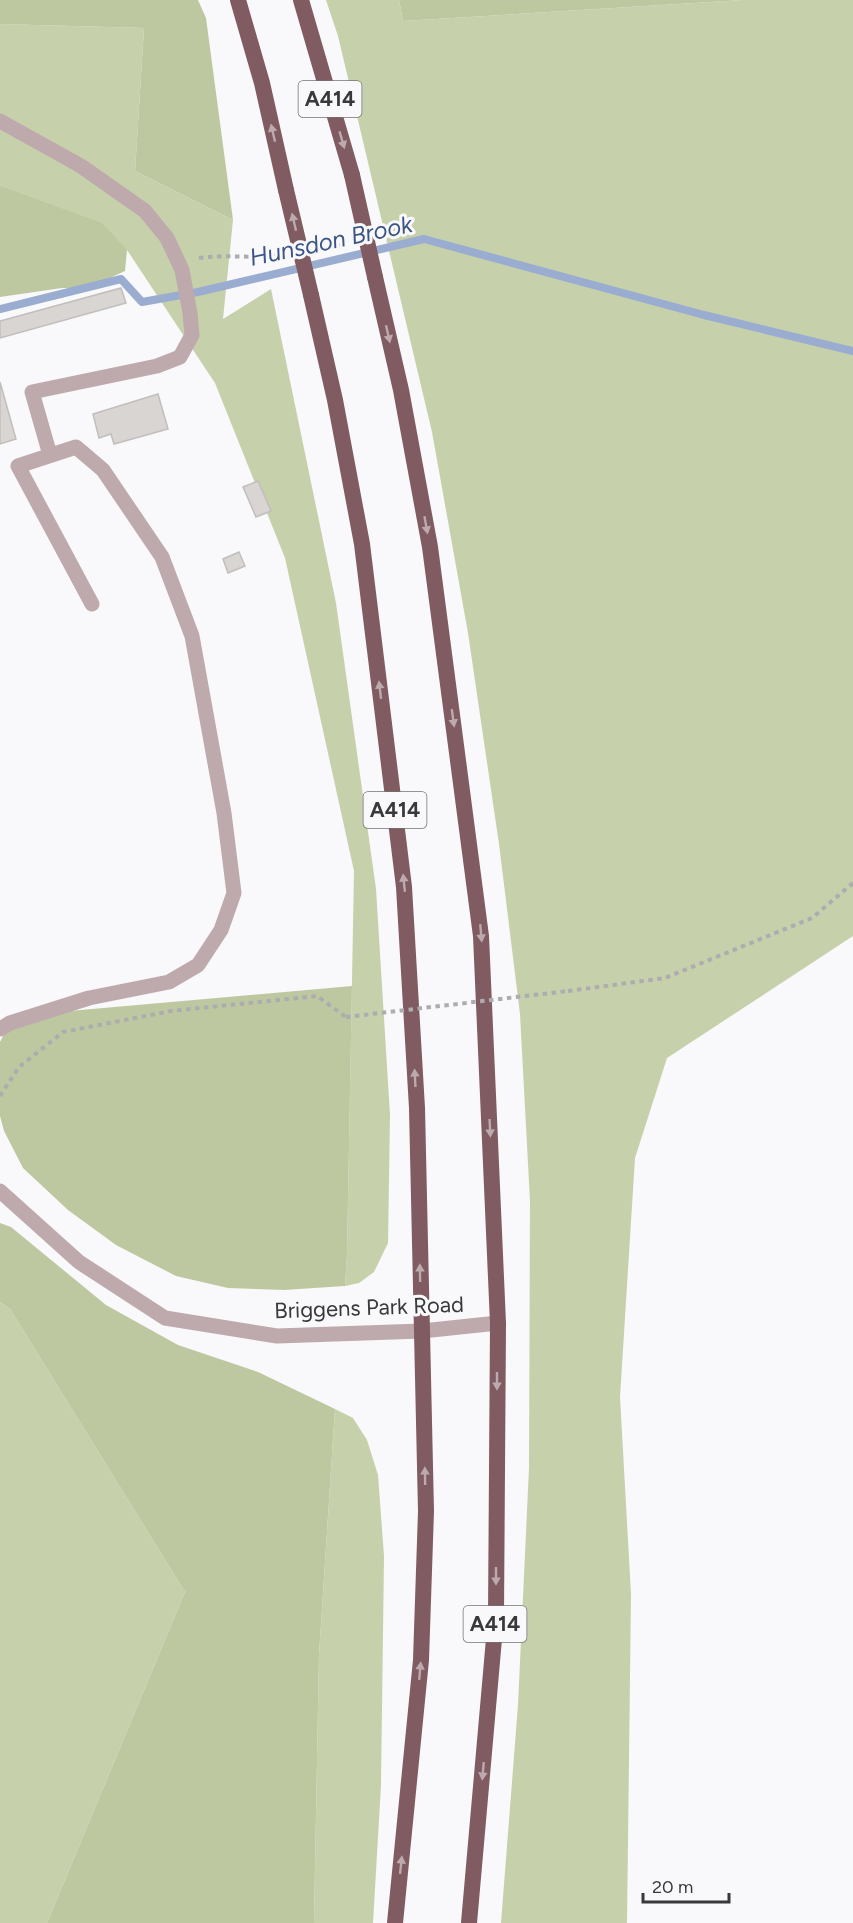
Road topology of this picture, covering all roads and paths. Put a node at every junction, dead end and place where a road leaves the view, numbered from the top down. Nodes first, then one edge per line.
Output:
1 (238, 0) edge
2 (301, 0) edge
3 (0, 121) edge
4 (50, 455) junction
5 (92, 604) dead end
6 (853, 883) edge
7 (0, 1029) edge
8 (0, 1096) edge
9 (0, 1191) edge
10 (498, 1323) junction
11 (422, 1331) junction
12 (395, 1923) edge
13 (469, 1923) edge

11 -> 1 highway, A414, bridge
2 -> 10 highway, A414, bridge
3 - 4 street
4 - 5 street
4 - 7 street
6 - 8 path, bridge
9 - 11 street, Briggens Park Road
10 - 11 street, Briggens Park Road
10 -> 13 highway, A414
12 -> 11 highway, A414

